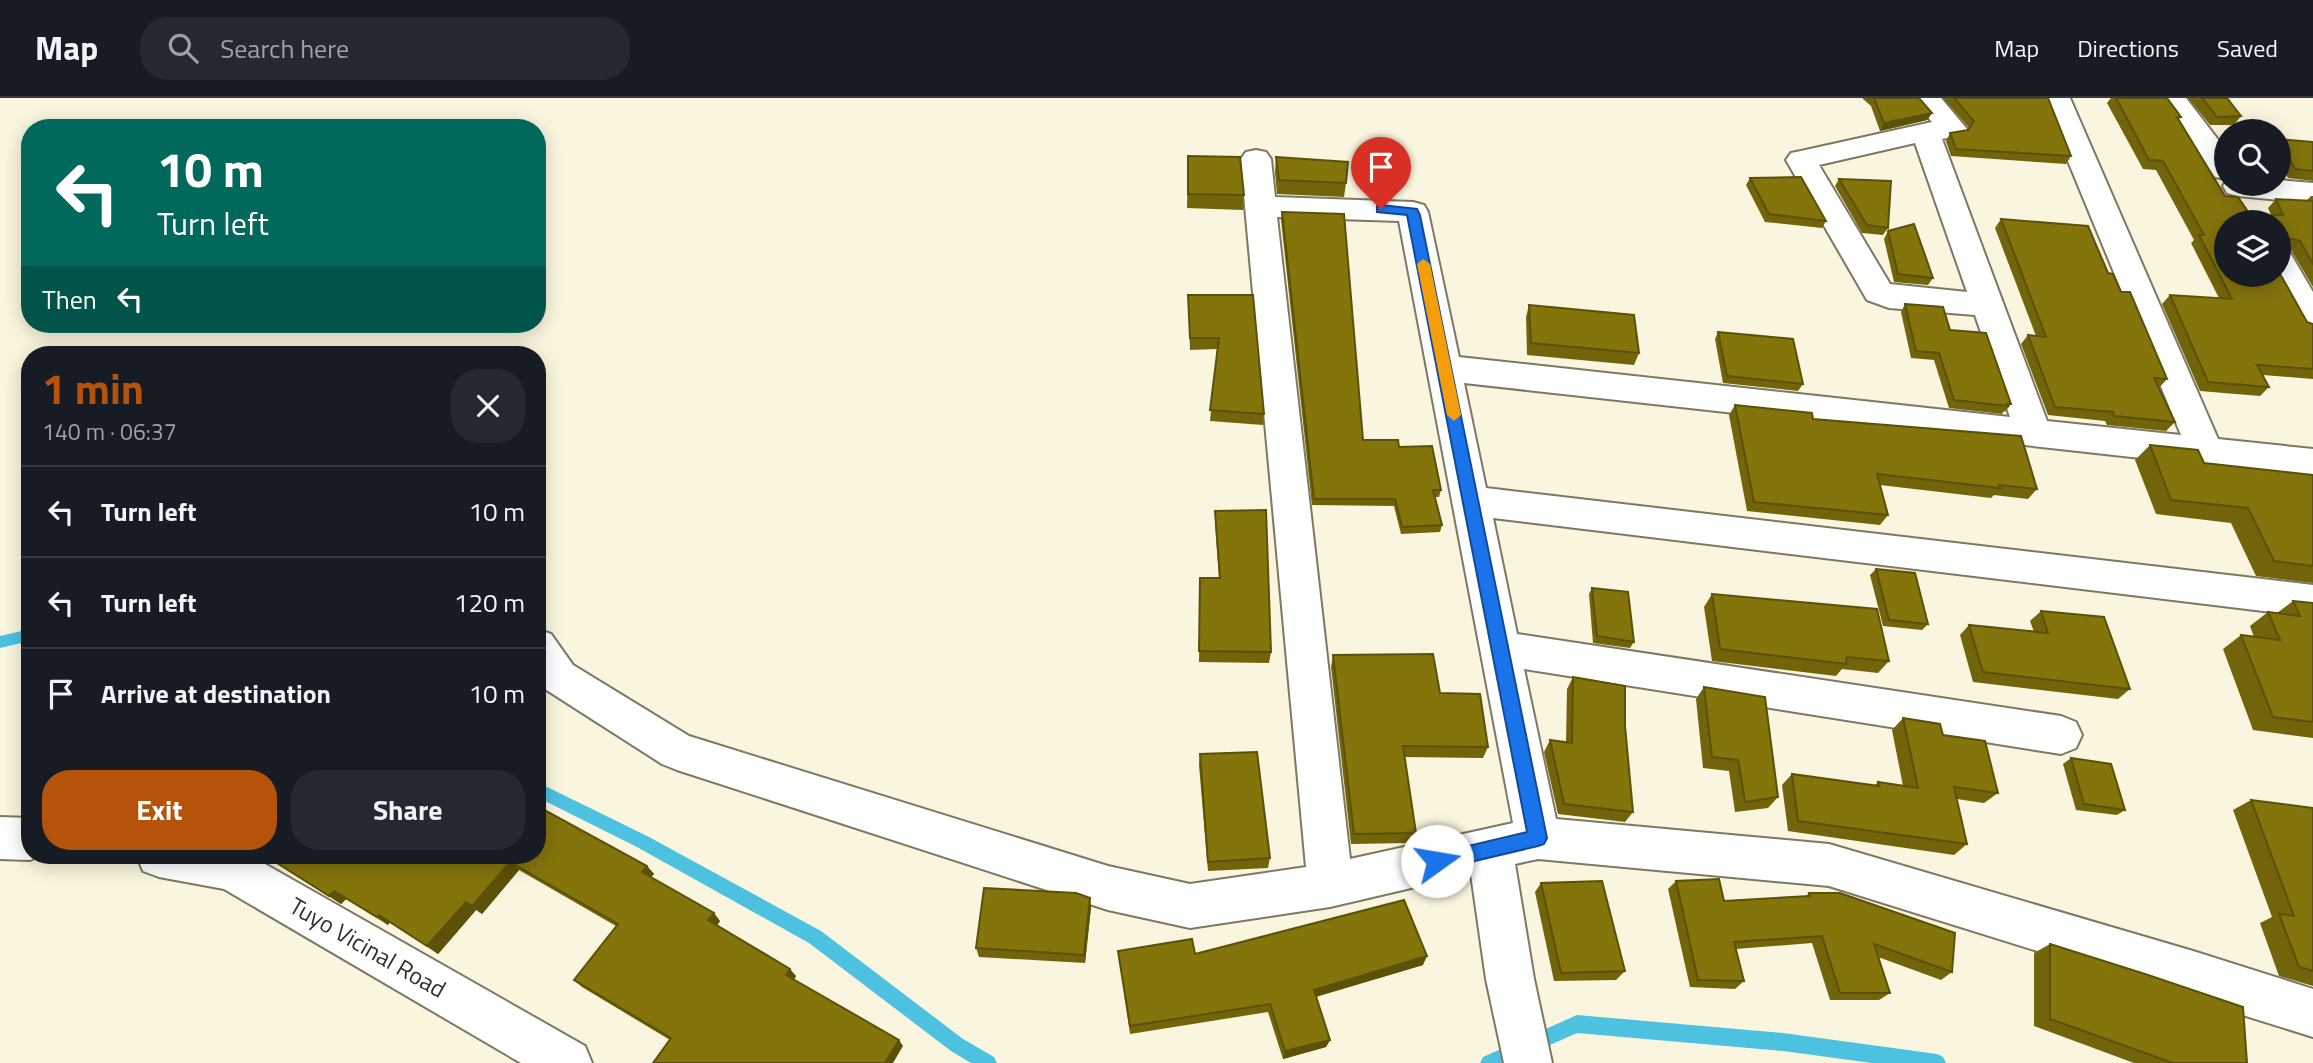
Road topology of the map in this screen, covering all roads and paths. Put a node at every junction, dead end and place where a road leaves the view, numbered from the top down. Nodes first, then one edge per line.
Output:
1 (1927, 98) edge
2 (2056, 98) edge
3 (2171, 98) edge
4 (1925, 132) junction
5 (2214, 155) edge
6 (1256, 159) dead end
7 (2291, 191) edge
8 (2313, 193) edge
9 (1260, 206) junction
10 (2291, 282) edge
11 (1987, 305) junction
12 (2313, 321) edge
13 (1444, 368) junction
14 (2033, 431) junction
15 (2206, 451) junction
16 (2313, 463) edge
17 (1471, 501) junction
18 (2313, 601) edge
19 (1500, 648) junction
20 (546, 659) edge
21 (2061, 734) dead end
22 (0, 838) edge
23 (1538, 838) junction
24 (21, 839) edge
25 (1490, 849) junction
26 (204, 864) edge
27 (1330, 886) junction
28 (2313, 1013) edge
29 (568, 1063) edge
30 (1528, 1063) edge

1 - 4 street
2 - 15 street
3 - 5 street
4 - 11 street
4 - 11 street
6 - 9 street
7 - 8 street
9 - 13 street
9 - 27 street
10 - 12 street
11 - 14 street
13 - 14 street
13 - 17 street
14 - 15 street
15 - 16 street
17 - 18 street
17 - 19 street
19 - 21 street
19 - 23 street
20 - 27 street
22 - 24 street
23 - 25 street
23 - 28 street
25 - 27 street
25 - 30 street
26 - 29 street, Tuyo Vicinal Road

